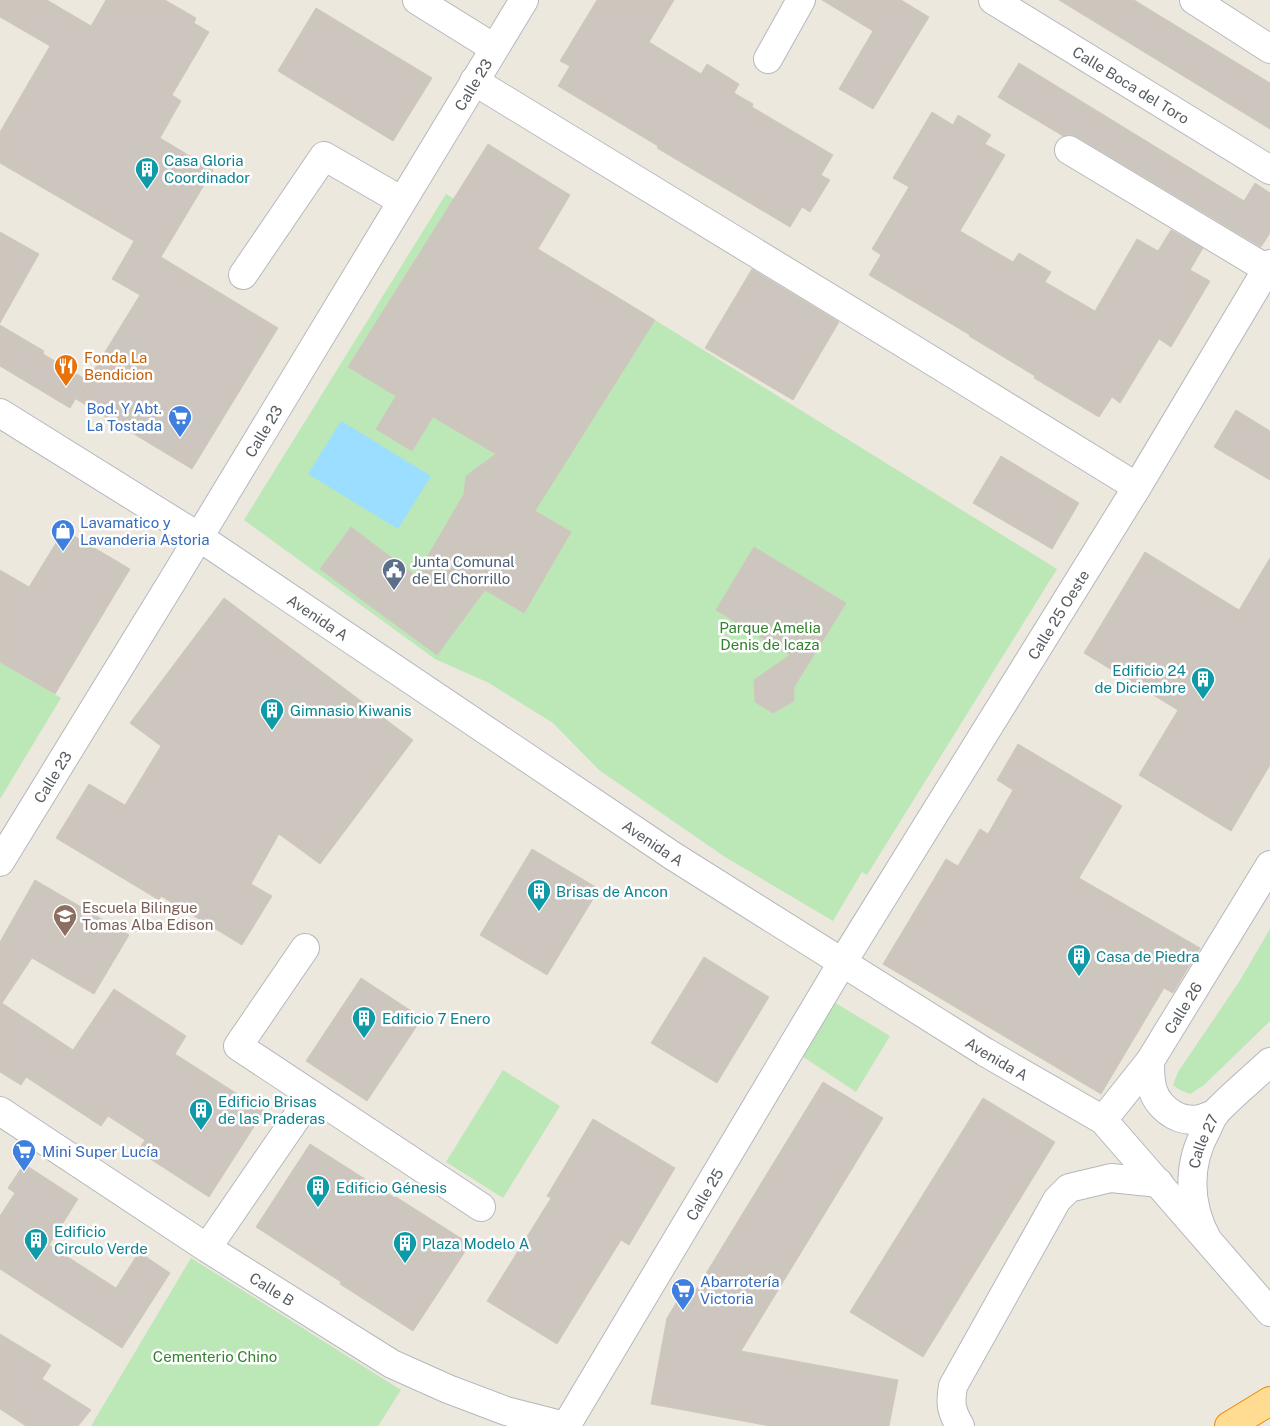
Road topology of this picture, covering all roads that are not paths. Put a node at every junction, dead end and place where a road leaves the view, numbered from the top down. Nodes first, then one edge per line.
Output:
1 (416, 0) edge
2 (524, 0) edge
3 (802, 0) edge
4 (992, 0) edge
5 (1194, 0) edge
6 (494, 48) junction
7 (1270, 49) edge
8 (768, 59) dead end
9 (474, 81) junction
10 (1069, 150) dead end
11 (1270, 170) edge
12 (402, 201) junction
13 (1268, 266) edge
14 (244, 275) dead end
15 (0, 413) edge
16 (1137, 487) junction
17 (199, 537) junction
18 (0, 862) edge
19 (1270, 865) edge
20 (305, 948) dead end
21 (842, 963) junction
22 (1150, 1061) junction
23 (1270, 1062) edge
24 (312, 1095) junction
25 (1215, 1114) junction
26 (3, 1119) edge
27 (1103, 1120) junction
28 (1158, 1182) junction
29 (480, 1207) dead end
30 (1208, 1241) junction
31 (207, 1248) junction
32 (1270, 1312) edge
33 (1270, 1401) edge
34 (566, 1426) edge
35 (960, 1426) edge
36 (1229, 1426) edge

1 - 6 street
2 - 6 street, Calle 23
3 - 8 street
4 - 11 street, Calle Boca del Toro
5 - 7 street
6 - 9 street, Calle 23
9 - 12 street, Calle 23
9 - 16 street
10 - 13 street
12 - 14 street
12 - 17 street, Calle 23
13 - 16 street, Calle 25 Oeste
15 - 17 street, Avenida A
16 - 21 street, Calle 25 Oeste
17 - 18 street, Calle 23
17 - 21 street, Avenida A
19 - 22 street, Calle 26
20 - 24 street
21 - 27 street, Avenida A
21 - 34 street, Calle 25
22 - 25 street
22 - 27 street, Calle 26
23 - 25 street, Calle 27
24 - 29 street
24 - 31 street
25 - 30 street, Calle 27
26 - 31 street, Calle B
27 - 28 street, Avenida A
28 - 30 street, Avenida A
28 - 35 street
30 - 32 street, Avenida A
31 - 34 street, Calle B
33 - 36 highway

